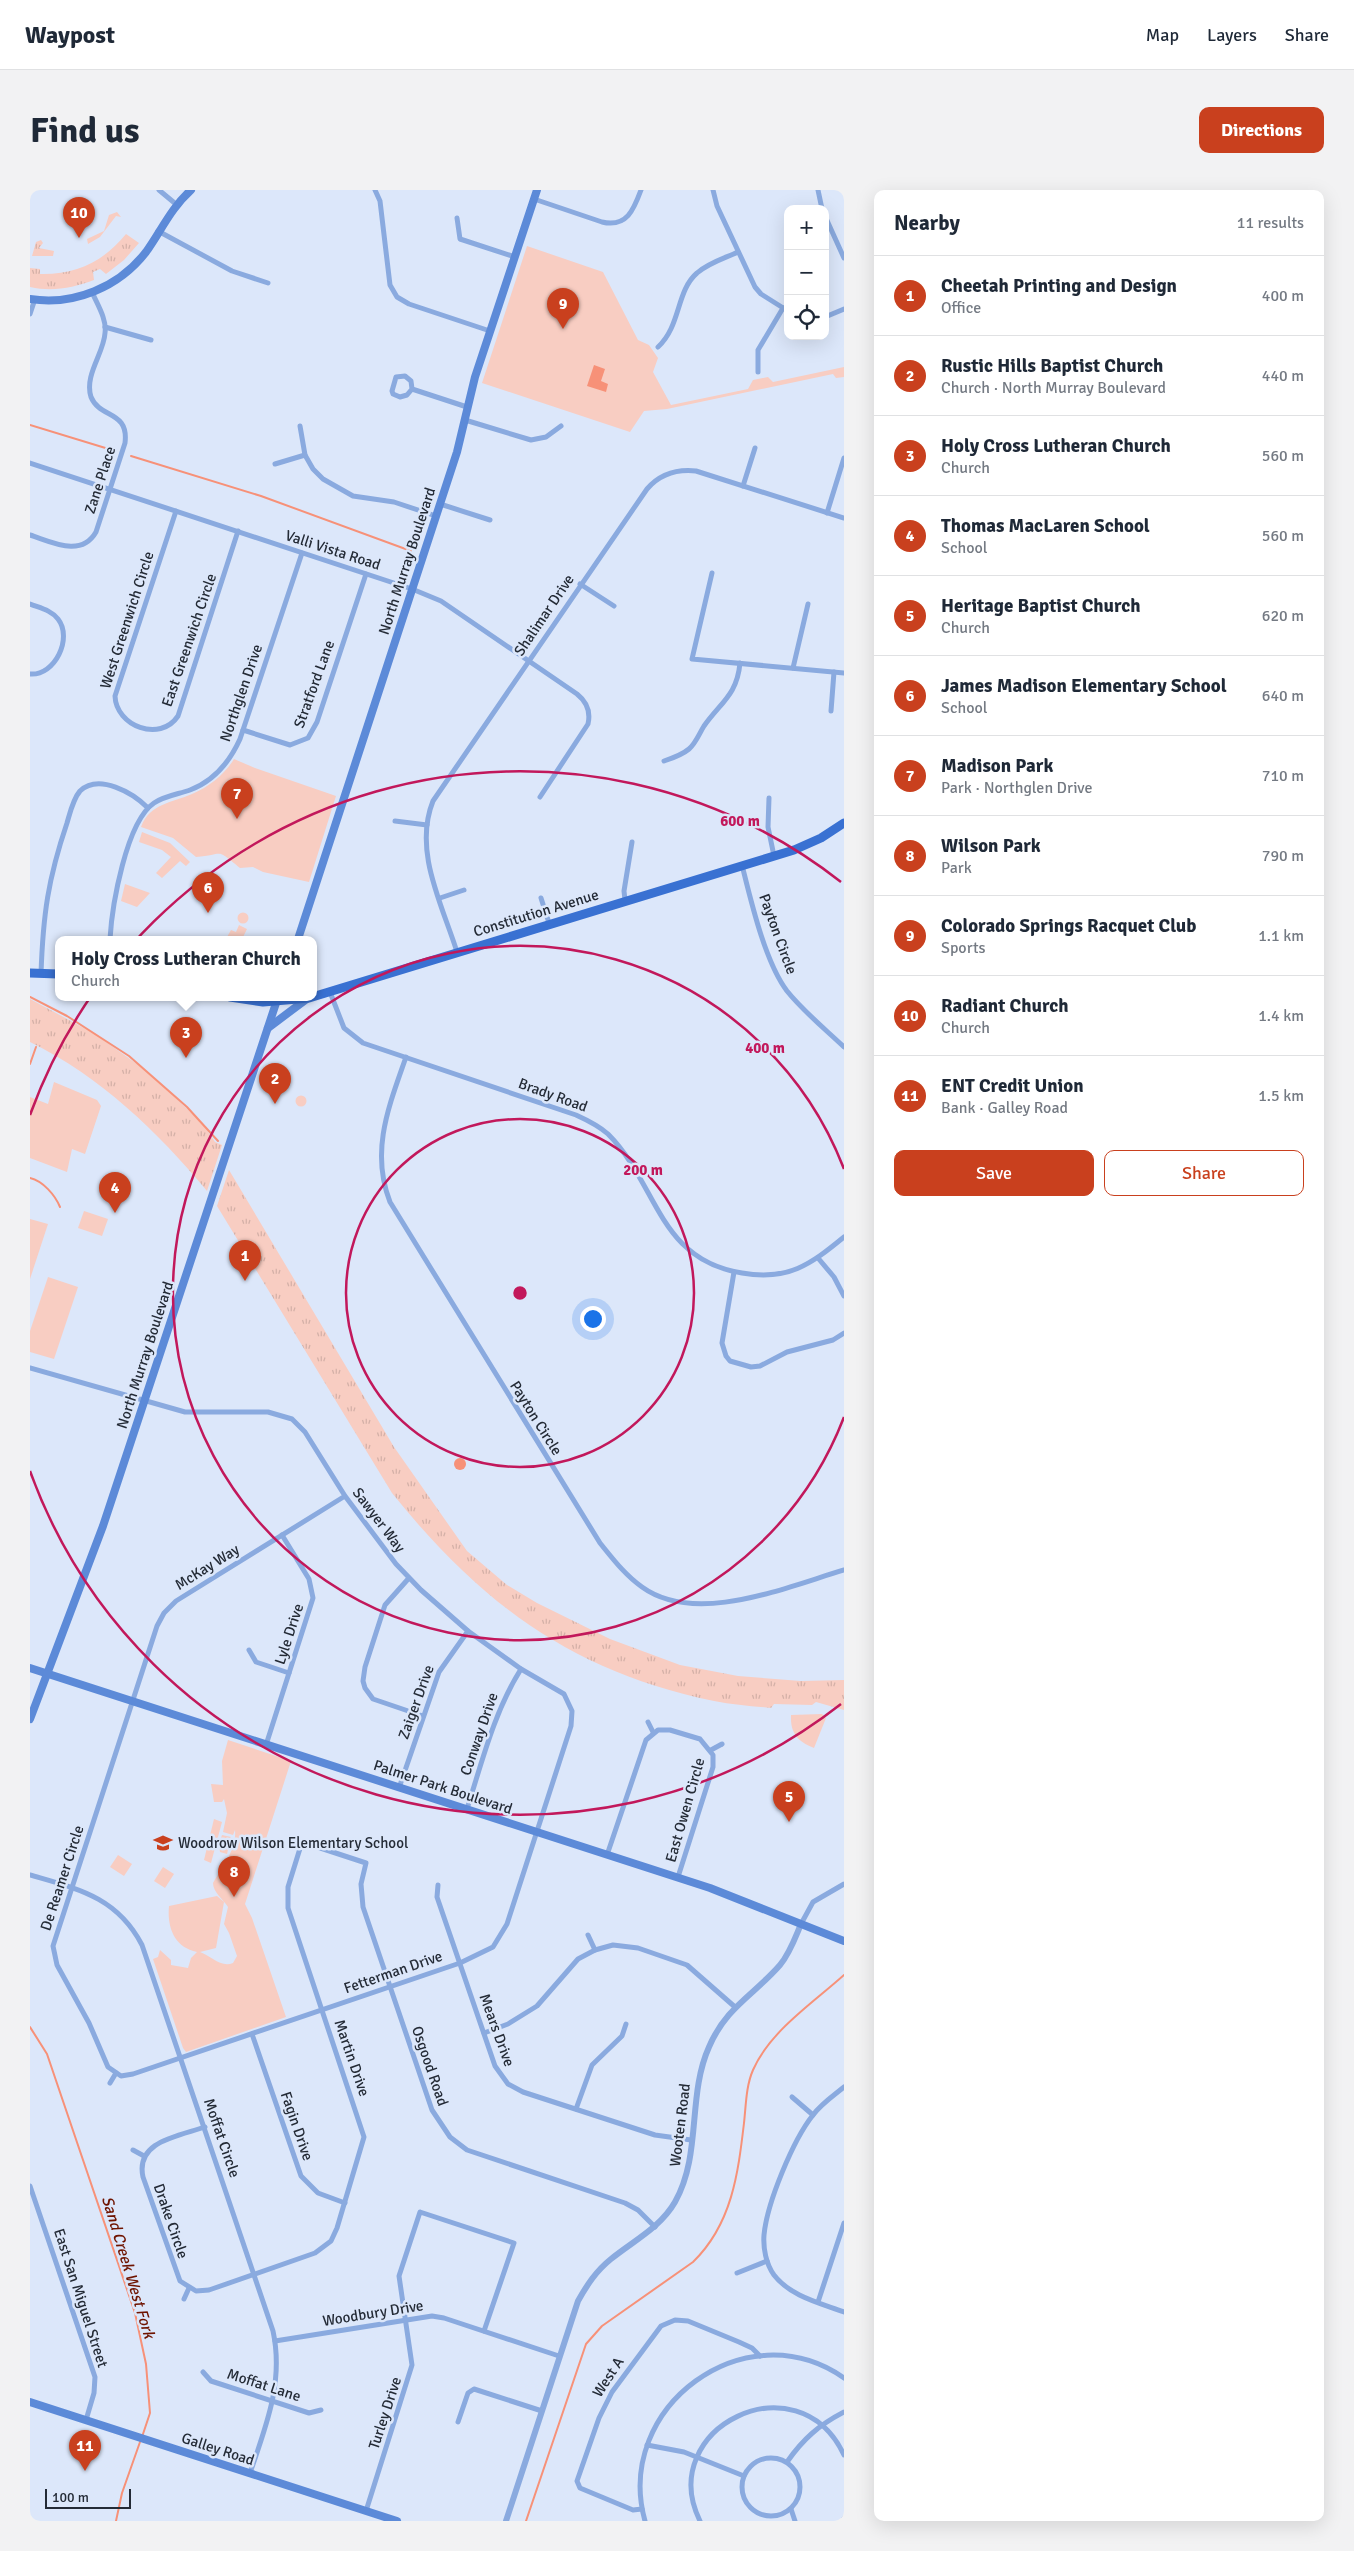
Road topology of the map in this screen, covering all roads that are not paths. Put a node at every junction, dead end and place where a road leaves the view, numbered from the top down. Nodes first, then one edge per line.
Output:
1 (159, 190) edge
2 (191, 190) edge
3 (376, 190) edge
4 (537, 190) edge
5 (641, 190) edge
6 (713, 190) edge
7 (818, 190) edge
8 (534, 199) junction
9 (176, 205) junction
10 (821, 205) edge
11 (456, 218) dead end
12 (829, 225) edge
13 (158, 231) junction
14 (738, 252) junction
15 (515, 257) junction
16 (844, 258) edge
17 (268, 283) dead end
18 (92, 292) junction
19 (32, 299) edge
20 (784, 309) edge
21 (844, 309) edge
22 (784, 311) edge
23 (30, 314) edge
24 (829, 315) edge
25 (105, 327) junction
26 (490, 331) junction
27 (151, 340) dead end
28 (658, 347) dead end
29 (758, 372) dead end
30 (412, 389) junction
31 (467, 408) junction
32 (465, 420) junction
33 (300, 426) dead end
34 (561, 426) dead end
35 (755, 448) dead end
36 (305, 455) junction
37 (844, 458) edge
38 (30, 463) edge
39 (276, 464) dead end
40 (743, 486) junction
41 (110, 489) junction
42 (440, 504) junction
43 (176, 511) junction
44 (827, 512) junction
45 (436, 516) junction
46 (844, 518) edge
47 (490, 520) dead end
48 (238, 532) junction
49 (30, 535) edge
50 (302, 553) junction
51 (712, 573) dead end
52 (366, 574) junction
53 (580, 584) junction
54 (412, 589) junction
55 (30, 604) edge
56 (808, 604) dead end
57 (614, 606) dead end
58 (528, 660) junction
59 (740, 663) junction
60 (793, 668) junction
61 (834, 672) junction
62 (844, 673) edge
63 (30, 674) edge
64 (831, 711) dead end
65 (139, 726) joint
66 (243, 730) junction
67 (664, 761) dead end
68 (540, 797) dead end
69 (769, 798) dead end
70 (148, 808) junction
71 (396, 822) dead end
72 (844, 823) edge
73 (427, 825) junction
74 (632, 842) dead end
75 (774, 856) junction
76 (742, 865) junction
77 (464, 890) dead end
78 (440, 898) junction
79 (541, 898) dead end
80 (625, 900) junction
81 (549, 923) junction
82 (110, 936) edge
83 (299, 936) edge
84 (457, 952) junction
85 (30, 973) edge
86 (41, 974) junction
87 (55, 974) edge
88 (330, 992) junction
89 (317, 996) edge
90 (277, 1001) edge
91 (304, 1001) edge
92 (268, 1028) junction
93 (844, 1047) edge
94 (406, 1057) junction
95 (844, 1237) edge
96 (818, 1258) junction
97 (734, 1272) junction
98 (844, 1296) edge
99 (844, 1333) edge
100 (30, 1368) edge
101 (144, 1401) junction
102 (345, 1496) junction
103 (282, 1536) junction
104 (844, 1570) edge
105 (409, 1578) junction
106 (468, 1631) junction
107 (249, 1650) dead end
108 (30, 1668) edge
109 (521, 1669) junction
110 (47, 1674) junction
111 (289, 1674) junction
112 (133, 1701) junction
113 (423, 1716) junction
114 (30, 1719) edge
115 (648, 1722) dead end
116 (653, 1732) junction
117 (722, 1744) dead end
118 (266, 1745) junction
119 (711, 1750) junction
120 (399, 1788) junction
121 (467, 1809) junction
122 (537, 1832) junction
123 (607, 1855) junction
124 (343, 1856) joint
125 (30, 1875) edge
126 (678, 1877) junction
127 (844, 1884) edge
128 (438, 1885) dead end
129 (72, 1888) junction
130 (801, 1924) junction
131 (588, 1934) dead end
132 (844, 1941) edge
133 (595, 1950) junction
134 (460, 1963) junction
135 (390, 1987) junction
136 (735, 2007) junction
137 (322, 2009) junction
138 (626, 2024) dead end
139 (484, 2033) junction
140 (252, 2034) junction
141 (181, 2057) junction
142 (116, 2073) junction
143 (110, 2082) dead end
144 (844, 2087) edge
145 (792, 2097) dead end
146 (576, 2109) junction
147 (813, 2115) junction
148 (205, 2127) junction
149 (691, 2140) junction
150 (133, 2150) dead end
151 (144, 2156) junction
152 (30, 2186) edge
153 (345, 2203) junction
154 (844, 2223) edge
155 (655, 2227) junction
156 (767, 2261) junction
157 (737, 2273) dead end
158 (254, 2274) junction
159 (189, 2288) junction
160 (184, 2299) dead end
161 (818, 2302) junction
162 (844, 2312) edge
163 (405, 2320) junction
164 (484, 2331) junction
165 (275, 2341) junction
166 (559, 2356) junction
167 (760, 2356) junction
168 (203, 2372) dead end
169 (844, 2378) edge
170 (273, 2401) junction
171 (30, 2402) edge
172 (321, 2410) dead end
173 (542, 2411) junction
174 (844, 2412) edge
175 (86, 2420) junction
176 (458, 2422) dead end
177 (821, 2424) junction
178 (647, 2445) junction
179 (844, 2455) edge
180 (697, 2457) junction
181 (787, 2462) junction
182 (250, 2474) junction
183 (744, 2476) junction
184 (642, 2509) junction
185 (791, 2509) junction
186 (366, 2511) junction
187 (778, 2518) edge
188 (397, 2521) edge
189 (506, 2521) edge
190 (645, 2521) edge
191 (700, 2521) edge
192 (796, 2521) edge

1 - 9 street
2 - 9 main road
3 - 26 street
4 - 8 main road, North Murray Boulevard
5 - 8 street
6 - 14 street
7 - 10 street
8 - 15 main road, North Murray Boulevard
9 - 13 main road
11 - 15 street
12 - 16 street
13 - 17 street
13 - 18 main road
14 - 20 street
14 - 28 street
15 - 26 main road, North Murray Boulevard
18 - 19 main road
18 - 25 street
19 - 23 street
21 - 24 street
22 - 29 street
25 - 27 street
25 - 41 street, Zane Place
26 - 31 main road, North Murray Boulevard
30 - 30 street
30 - 31 street
31 - 32 main road, North Murray Boulevard
32 - 34 street
32 - 42 main road, North Murray Boulevard
33 - 36 street
35 - 40 street
36 - 39 street
36 - 45 street
37 - 44 street
38 - 41 street, Valli Vista Road
40 - 44 street, Shalimar Drive
40 - 53 street, Shalimar Drive
41 - 43 street, Valli Vista Road
41 - 49 street, Zane Place
42 - 45 main road, North Murray Boulevard
42 - 47 street
43 - 48 street, Valli Vista Road
43 - 65 street, West Greenwich Circle
44 - 46 street, Shalimar Drive
45 - 54 main road, North Murray Boulevard
48 - 50 street, Valli Vista Road
48 - 65 street, East Greenwich Circle
50 - 52 street, Valli Vista Road
50 - 66 street, Northglen Drive
51 - 59 street
52 - 54 street, Valli Vista Road
52 - 66 street, Stratford Lane
53 - 57 street
53 - 58 street, Shalimar Drive
54 - 58 street, Valli Vista Road
54 - 83 main road, North Murray Boulevard
55 - 63 street
56 - 60 street
58 - 68 street, Valli Vista Road
58 - 73 street, Shalimar Drive
59 - 60 street
59 - 67 street
60 - 61 street
61 - 62 street
61 - 64 street
66 - 70 street, Northglen Drive
69 - 75 street
70 - 82 street
70 - 86 street
71 - 73 street
72 - 75 main road, Constitution Avenue
73 - 78 street, Shalimar Drive
74 - 80 street
75 - 76 main road, Constitution Avenue
76 - 80 main road, Constitution Avenue
76 - 93 street, Payton Circle
77 - 78 street
78 - 84 street, Shalimar Drive
79 - 81 street
80 - 81 main road, Constitution Avenue
81 - 84 main road, Constitution Avenue
84 - 88 main road, Constitution Avenue
85 - 86 main road
86 - 87 main road
88 - 89 main road, Constitution Avenue
88 - 94 street, Brady Road
90 - 92 main road, North Murray Boulevard
91 - 92 main road
92 - 101 main road, North Murray Boulevard
94 - 97 street, Brady Road
94 - 104 street, Payton Circle
95 - 96 street, Brady Road
96 - 97 street, Brady Road
96 - 98 street
97 - 99 street
100 - 101 street, Sawyer Way
101 - 102 street, Sawyer Way
101 - 110 main road, North Murray Boulevard
102 - 103 street, McKay Way
102 - 105 street, Sawyer Way
103 - 111 street, Lyle Drive
103 - 112 street, McKay Way
105 - 106 street, Sawyer Way
105 - 113 street
106 - 109 street, Sawyer Way
106 - 113 street, Zaiger Drive
107 - 111 street
108 - 110 main road, Palmer Park Boulevard
109 - 121 street, Conway Drive
109 - 122 street, Sawyer Way
110 - 112 main road, Palmer Park Boulevard
110 - 114 main road, North Murray Boulevard
111 - 118 street, Lyle Drive
112 - 118 main road, Palmer Park Boulevard
112 - 129 street, De Reamer Circle
113 - 120 street, Zaiger Drive
115 - 116 street
116 - 119 street, East Owen Circle
116 - 123 street
117 - 119 street, East Owen Circle
118 - 120 main road, Palmer Park Boulevard
119 - 126 street, East Owen Circle
120 - 121 main road, Palmer Park Boulevard
121 - 122 main road, Palmer Park Boulevard
122 - 123 main road, Palmer Park Boulevard
122 - 134 street, Fetterman Drive
123 - 126 main road, Palmer Park Boulevard
124 - 135 street, Osgood Road
124 - 137 street, Martin Drive
125 - 129 street, Moffat Circle
126 - 130 main road, Palmer Park Boulevard
127 - 130 street, Wooten Road
128 - 134 street, Mears Drive
129 - 141 street, Moffat Circle
129 - 142 street, De Reamer Circle
130 - 132 main road, Palmer Park Boulevard
130 - 136 street, Wooten Road
131 - 133 street
133 - 136 street
133 - 139 street
134 - 135 street, Fetterman Drive
134 - 139 street, Mears Drive
135 - 137 street, Fetterman Drive
135 - 155 street, Osgood Road
136 - 149 street, Wooten Road
137 - 140 street, Fetterman Drive
137 - 153 street, Martin Drive
138 - 146 street
139 - 146 street, Mears Drive
140 - 141 street, Fetterman Drive
140 - 153 street, Fagin Drive
141 - 142 street
141 - 148 street, Moffat Circle
142 - 143 street
144 - 147 street
145 - 147 street
146 - 149 street, Mears Drive
147 - 156 street
148 - 151 street
148 - 158 street, Moffat Circle
149 - 155 street, Wooten Road
150 - 151 street
151 - 159 street, Drake Circle
152 - 175 street, East San Miguel Street
153 - 158 street, Martin Drive
154 - 161 street
155 - 166 street, Wooten Road
156 - 157 street
156 - 161 street
158 - 159 street
158 - 165 street, Moffat Circle
159 - 160 street
161 - 162 street
163 - 164 street, Woodbury Drive
163 - 164 street, Turley Drive
163 - 165 street, Woodbury Drive
163 - 186 street, Turley Drive
164 - 166 street, Woodbury Drive
165 - 170 street, Moffat Circle
166 - 173 street, Wooten Road
167 - 169 street
167 - 178 street
167 - 184 street, West A
168 - 170 street, Moffat Lane
170 - 172 street, Moffat Lane
170 - 182 street, Moffat Circle
171 - 175 main road, Galley Road
173 - 176 street
173 - 189 street, Wooten Road
174 - 177 street
175 - 182 main road, Galley Road
177 - 179 street
177 - 180 street
177 - 181 street
178 - 180 street
178 - 184 street
180 - 183 street
180 - 191 street
181 - 183 street
181 - 185 street
182 - 186 main road, Galley Road
183 - 187 street
184 - 190 street
185 - 187 street
185 - 192 street
186 - 188 main road, Galley Road

